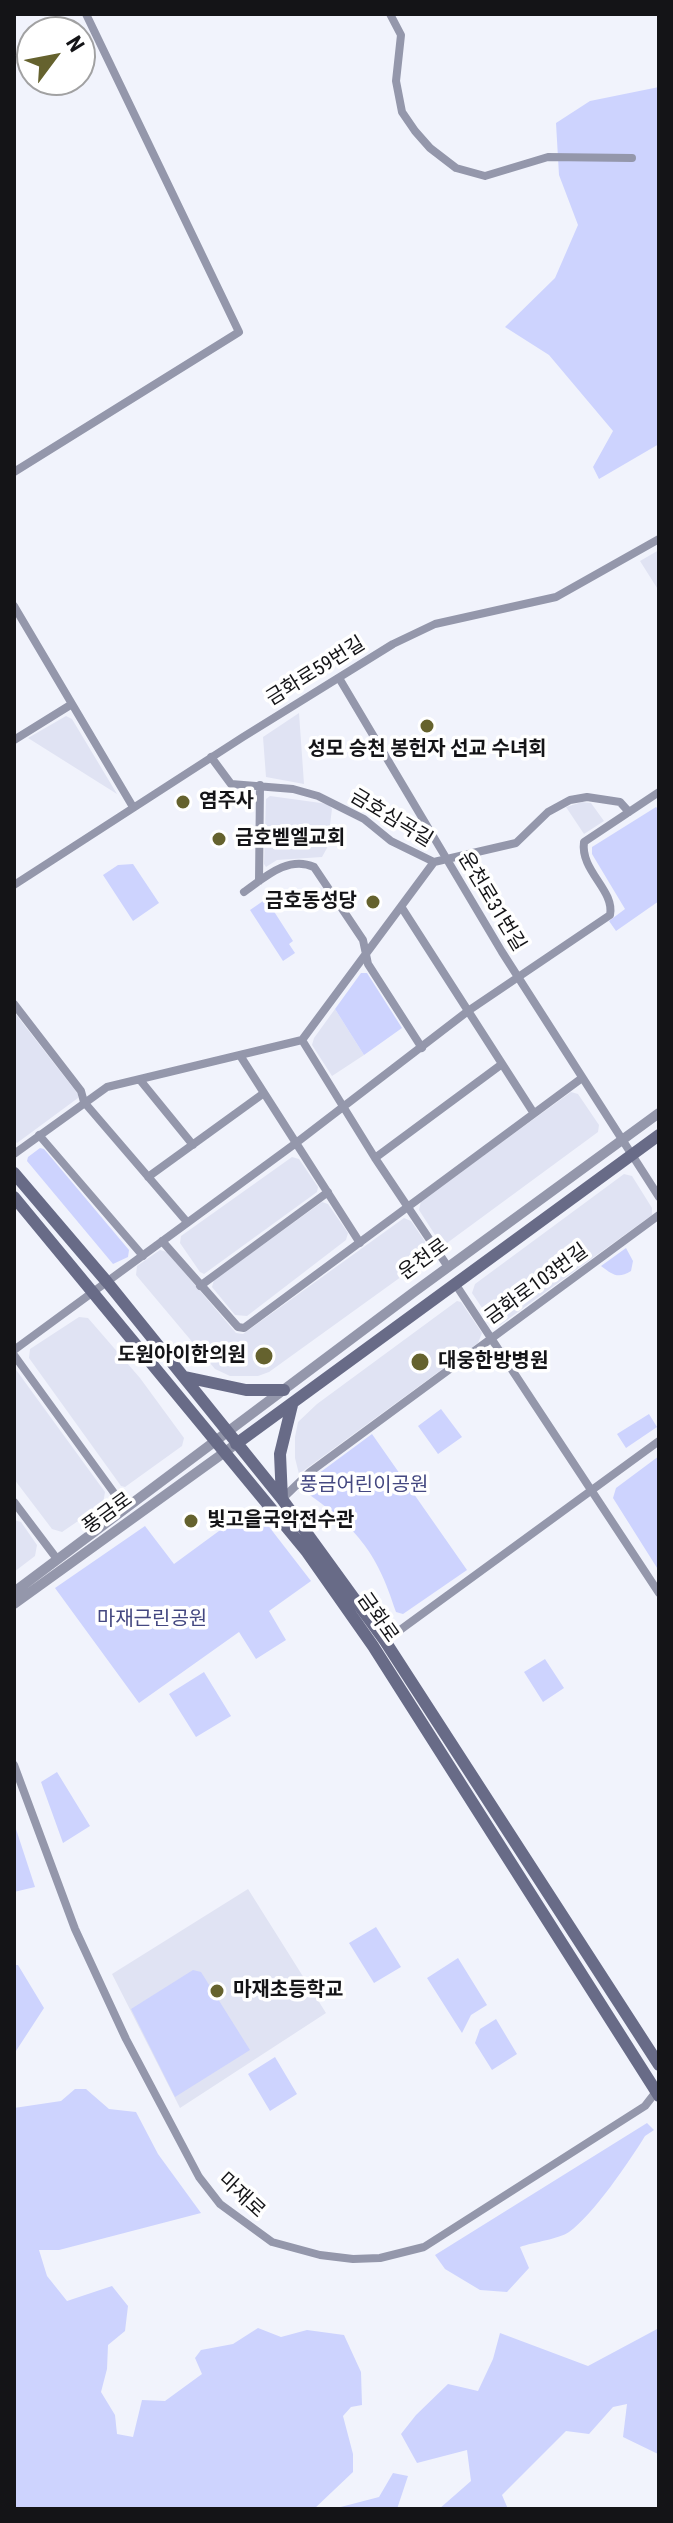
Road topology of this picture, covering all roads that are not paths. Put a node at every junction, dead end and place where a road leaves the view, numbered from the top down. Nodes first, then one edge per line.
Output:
1 (86, 14) edge
2 (390, 14) edge
3 (632, 158) dead end
4 (14, 472) edge
5 (659, 539) edge
6 (14, 606) edge
7 (339, 678) junction
8 (72, 704) junction
9 (14, 740) edge
10 (211, 757) junction
11 (260, 785) junction
12 (659, 792) edge
13 (133, 807) junction
14 (629, 812) junction
15 (445, 859) junction
16 (434, 862) junction
17 (259, 881) junction
18 (14, 885) edge
19 (244, 892) dead end
20 (402, 908) junction
21 (366, 955) junction
22 (518, 977) junction
23 (14, 1004) edge
24 (468, 1011) junction
25 (302, 1040) junction
26 (422, 1048) junction
27 (241, 1057) junction
28 (502, 1064) junction
29 (582, 1078) junction
30 (140, 1080) junction
31 (264, 1093) junction
32 (84, 1102) junction
33 (343, 1107) junction
34 (533, 1112) junction
35 (659, 1113) edge
36 (39, 1135) junction
37 (659, 1135) edge
38 (621, 1140) junction
39 (296, 1143) junction
40 (193, 1145) junction
41 (14, 1154) edge
42 (631, 1155) junction
43 (375, 1158) junction
44 (14, 1173) edge
45 (148, 1177) junction
46 (328, 1192) junction
47 (14, 1197) edge
48 (659, 1197) edge
49 (409, 1207) junction
50 (659, 1215) edge
51 (187, 1222) junction
52 (162, 1241) junction
53 (360, 1243) junction
54 (143, 1256) junction
55 (448, 1267) junction
56 (107, 1282) junction
57 (456, 1285) junction
58 (200, 1286) junction
59 (93, 1293) junction
60 (492, 1338) junction
61 (14, 1353) edge
62 (185, 1377) junction
63 (284, 1390) junction
64 (292, 1405) junction
65 (227, 1431) junction
66 (659, 1441) edge
67 (214, 1442) junction
68 (236, 1444) junction
69 (224, 1453) junction
70 (593, 1489) junction
71 (282, 1499) junction
72 (15, 1506) edge
73 (125, 1508) junction
74 (57, 1559) junction
75 (14, 1592) edge
76 (659, 1593) edge
77 (14, 1604) edge
78 (385, 1641) junction
79 (14, 1765) edge
80 (659, 2065) edge
81 (658, 2092) edge

1 - 4 street
2 - 3 street
5 - 7 street, 금화로59번길
6 - 8 street
7 - 10 street, 금화로59번길
7 - 15 street, 운천로31번길
8 - 9 street
8 - 13 street
10 - 11 street, 금호심곡길
10 - 13 street, 금화로59번길
11 - 16 street, 금호심곡길
11 - 17 street
12 - 14 street
13 - 18 street, 금화로59번길
14 - 15 street, 금호심곡길
14 - 22 street
15 - 16 street, 금호심곡길
15 - 22 street, 운천로31번길
16 - 20 street
17 - 19 street
17 - 21 street
20 - 21 street
20 - 24 street
21 - 25 street
21 - 26 street
22 - 24 street
22 - 29 street, 운천로31번길
23 - 32 street
24 - 26 street
24 - 28 street
25 - 27 street
25 - 33 street
26 - 33 street
27 - 30 street
27 - 31 street
28 - 34 street
28 - 43 street
29 - 34 street
29 - 38 street, 운천로31번길
30 - 32 street
30 - 40 street
31 - 39 street
31 - 40 street
32 - 36 street
32 - 45 street
33 - 39 street
33 - 43 street
34 - 49 street
35 - 38 street, 운천로
36 - 41 street
36 - 54 street
37 - 42 main road, 운천로
38 - 42 street, 운천로31번길
38 - 55 street, 운천로
39 - 46 street
39 - 51 street
40 - 45 street
42 - 48 street, 운천로31번길
42 - 57 main road, 운천로
43 - 49 street
44 - 56 main road, 금화로
45 - 51 street
46 - 53 street
46 - 58 street
47 - 59 main road, 금화로
49 - 53 street
49 - 55 street
50 - 60 street, 금화로103번길
51 - 52 street
52 - 54 street
52 - 58 street
53 - 58 street
54 - 56 street
55 - 63 street, 운천로
56 - 59 street
56 - 62 main road, 금화로
57 - 60 street
57 - 64 main road, 운천로
59 - 61 street
59 - 67 main road, 금화로
60 - 70 street
60 - 71 street, 금화로103번길
61 - 73 street
62 - 63 main road
62 - 65 main road, 금화로
63 - 65 street, 운천로
64 - 68 main road, 운천로
64 - 71 main road
65 - 67 street, 운천로
65 - 68 main road, 금화로
66 - 70 street
67 - 69 main road, 금화로
67 - 73 street, 풍금로
68 - 69 street, 운천로
68 - 71 main road, 금화로
69 - 77 street, 풍금로
69 - 81 main road, 금화로
70 - 76 street
70 - 78 street
71 - 78 main road, 금화로
72 - 74 street
73 - 74 street, 풍금로
74 - 75 street, 풍금로
78 - 80 main road, 금화로
79 - 81 street, 마재로

